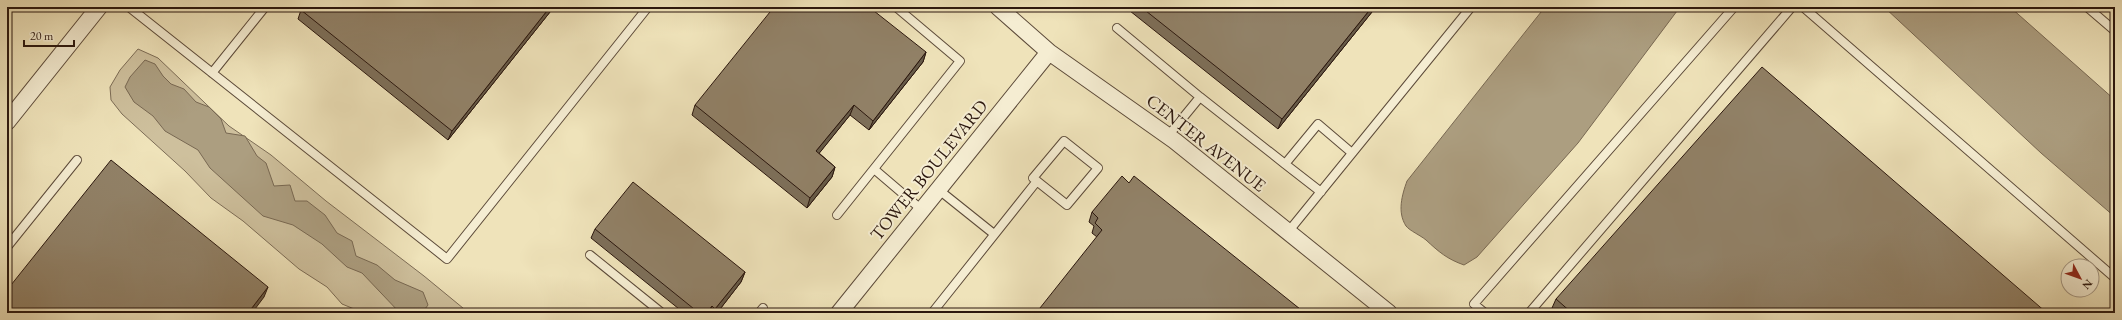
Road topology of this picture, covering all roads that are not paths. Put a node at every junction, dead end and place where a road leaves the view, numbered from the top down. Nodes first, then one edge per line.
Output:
1 (99, 7) edge
2 (129, 7) edge
3 (265, 7) edge
4 (648, 7) edge
5 (896, 7) edge
6 (998, 7) edge
7 (1471, 7) edge
8 (1734, 7) edge
9 (1792, 7) edge
10 (1803, 7) edge
11 (2087, 7) edge
12 (1116, 28) dead end
13 (2115, 31) edge
14 (1049, 52) junction
15 (212, 73) junction
16 (1200, 97) junction
17 (8, 120) edge
18 (1168, 136) junction
19 (1352, 153) junction
20 (77, 160) dead end
21 (1285, 164) junction
22 (874, 169) junction
23 (1037, 181) junction
24 (939, 190) junction
25 (1321, 192) junction
26 (922, 210) junction
27 (837, 215) dead end
28 (1288, 232) junction
29 (994, 234) junction
30 (7, 247) edge
31 (590, 255) dead end
32 (2115, 278) edge
33 (662, 313) edge
34 (840, 313) edge
35 (932, 313) edge
36 (1389, 313) edge
37 (1485, 313) edge
38 (1529, 313) edge

1 - 17 street
2 - 15 lane
3 - 15 lane
4 - 15 lane
5 - 22 lane
6 - 14 street, CENTER AVENUE
7 - 19 lane
8 - 37 lane
9 - 38 lane
10 - 32 lane
11 - 13 lane
12 - 16 lane
14 - 18 street, CENTER AVENUE
14 - 24 street, TOWER BOULEVARD
16 - 18 lane
16 - 21 lane
18 - 28 street, CENTER AVENUE
19 - 21 lane
19 - 25 lane
20 - 30 lane
21 - 25 lane
22 - 26 lane
22 - 27 lane
23 - 23 lane
23 - 29 lane
24 - 26 street, TOWER BOULEVARD
24 - 29 lane
25 - 28 lane
26 - 34 street, TOWER BOULEVARD
28 - 36 street, CENTER AVENUE
29 - 35 lane
31 - 33 lane

